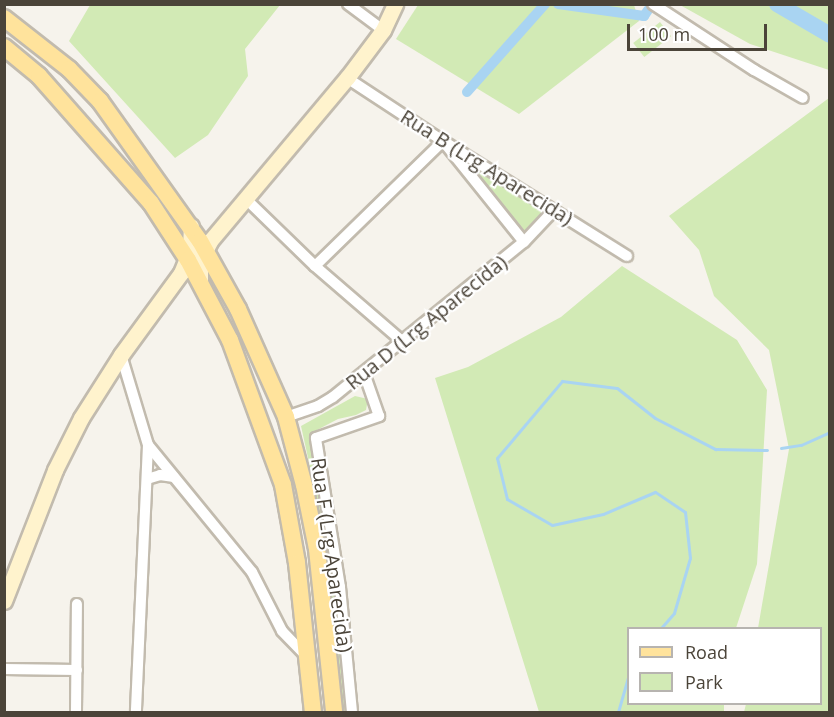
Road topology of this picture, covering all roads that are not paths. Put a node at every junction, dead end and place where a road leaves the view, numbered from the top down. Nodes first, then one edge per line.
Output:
1 (348, 4) edge
2 (395, 4) edge
3 (653, 4) edge
4 (4, 18) edge
5 (383, 30) junction
6 (4, 48) edge
7 (347, 78) junction
8 (803, 98) dead end
9 (443, 141) junction
10 (246, 199) junction
11 (554, 210) junction
12 (190, 226) junction
13 (524, 242) junction
14 (206, 249) junction
15 (627, 256) dead end
16 (188, 260) junction
17 (315, 266) junction
18 (200, 283) junction
19 (403, 342) junction
20 (121, 355) junction
21 (364, 373) junction
22 (286, 417) junction
23 (148, 445) junction
24 (174, 477) junction
25 (147, 479) junction
26 (4, 601) edge
27 (77, 604) dead end
28 (308, 658) junction
29 (4, 669) edge
30 (77, 670) junction
31 (76, 712) edge
32 (136, 712) edge
33 (305, 712) edge
34 (313, 712) edge
35 (334, 712) edge
36 (352, 712) edge

1 - 5 street
2 - 5 street
3 - 8 street
4 - 12 main road
5 - 7 street
6 - 16 main road
7 - 9 street, Rua B (Lrg Aparecida)
7 - 10 street
9 - 11 street, Rua B (Lrg Aparecida)
9 - 13 street
9 - 17 street
10 - 14 street
10 - 17 street
11 - 13 street, Rua D (Lrg Aparecida)
11 - 15 street, Rua B (Lrg Aparecida)
12 - 14 main road
12 - 16 street
13 - 19 street, Rua D (Lrg Aparecida)
14 - 18 street
14 - 22 main road
16 - 18 main road
16 - 20 street
17 - 19 street
18 - 28 main road
19 - 21 street, Rua D (Lrg Aparecida)
20 - 23 street
20 - 26 street
21 - 22 street, Rua D (Lrg Aparecida)
21 - 36 street, Rua F (Lrg Aparecida)
22 - 35 main road
23 - 24 street
23 - 25 street
24 - 25 street
24 - 28 street
25 - 32 street
27 - 30 street
28 - 33 street
28 - 34 main road
29 - 30 street
30 - 31 street

